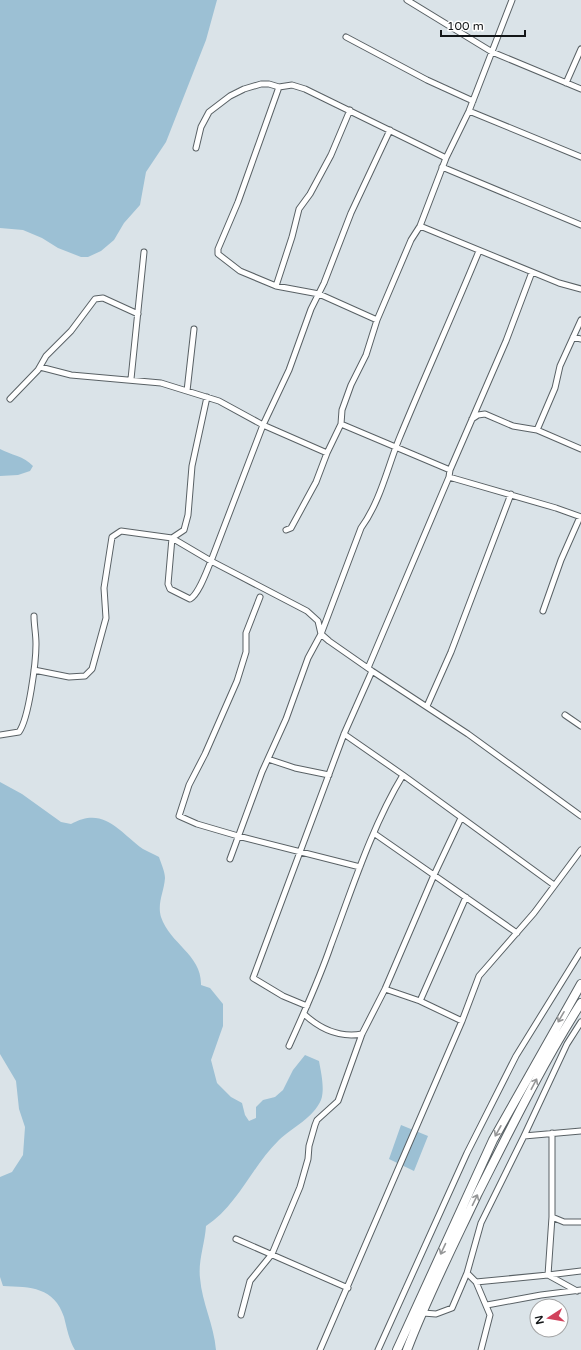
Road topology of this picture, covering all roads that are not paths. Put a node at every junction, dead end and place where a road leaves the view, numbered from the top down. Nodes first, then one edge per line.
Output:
1 (408, 0) edge
2 (512, 0) edge
3 (346, 37) dead end
4 (581, 49) edge
5 (492, 52) junction
6 (566, 83) junction
7 (279, 86) junction
8 (581, 89) edge
9 (473, 101) junction
10 (350, 110) junction
11 (469, 111) junction
12 (390, 130) junction
13 (196, 148) dead end
14 (581, 157) edge
15 (446, 158) junction
16 (442, 167) junction
17 (581, 225) edge
18 (420, 226) junction
19 (479, 251) junction
20 (144, 252) dead end
21 (532, 272) junction
22 (276, 286) junction
23 (581, 290) edge
24 (319, 294) junction
25 (138, 314) junction
26 (377, 320) junction
27 (581, 320) edge
28 (194, 329) dead end
29 (574, 337) junction
30 (581, 339) edge
31 (40, 367) junction
32 (132, 379) junction
33 (187, 391) junction
34 (207, 397) junction
35 (10, 399) dead end
36 (472, 419) junction
37 (341, 424) junction
38 (263, 425) junction
39 (536, 430) junction
40 (396, 448) junction
41 (581, 449) edge
42 (327, 453) junction
43 (450, 470) junction
44 (449, 477) junction
45 (511, 494) junction
46 (581, 517) edge
47 (286, 530) dead end
48 (172, 538) junction
49 (211, 561) junction
50 (260, 597) dead end
51 (543, 611) dead end
52 (34, 616) dead end
53 (322, 634) junction
54 (34, 670) junction
55 (370, 670) junction
56 (427, 706) junction
57 (565, 714) dead end
58 (581, 726) edge
59 (344, 734) junction
60 (0, 735) edge
61 (268, 759) junction
62 (403, 775) junction
63 (329, 776) junction
64 (581, 816) edge
65 (462, 818) junction
66 (375, 834) junction
67 (238, 836) junction
68 (581, 850) edge
69 (300, 851) junction
70 (230, 859) dead end
71 (360, 867) junction
72 (434, 875) junction
73 (554, 885) junction
74 (466, 897) junction
75 (517, 933) junction
76 (581, 951) edge
77 (581, 984) edge
78 (385, 989) junction
79 (420, 1001) junction
80 (581, 1002) edge
81 (307, 1006) junction
82 (304, 1014) junction
83 (462, 1021) junction
84 (581, 1022) edge
85 (362, 1034) junction
86 (290, 1046) dead end
87 (581, 1131) edge
88 (552, 1133) junction
89 (524, 1136) junction
90 (552, 1217) junction
91 (581, 1222) edge
92 (236, 1239) dead end
93 (272, 1254) junction
94 (581, 1271) edge
95 (467, 1273) junction
96 (548, 1275) junction
97 (476, 1282) junction
98 (348, 1288) junction
99 (579, 1291) edge
100 (487, 1306) junction
101 (423, 1312) junction
102 (241, 1315) dead end
103 (320, 1350) edge
104 (378, 1350) edge
105 (397, 1350) edge
106 (407, 1350) edge
107 (481, 1350) edge

1 - 5 street
2 - 5 street
3 - 9 street
4 - 6 street
5 - 6 street
5 - 9 street
6 - 8 street
7 - 10 street
7 - 13 street
7 - 22 street
9 - 11 street
10 - 12 street
10 - 22 street
11 - 14 street
11 - 15 street
12 - 15 street
12 - 24 street
15 - 16 street
16 - 17 street
16 - 18 street
18 - 19 street
18 - 26 street
19 - 21 street
19 - 40 street
20 - 25 street
21 - 23 street
21 - 36 street
22 - 24 street
24 - 26 street
24 - 38 street
25 - 31 street
25 - 32 street
26 - 37 street
27 - 29 street
28 - 33 street
29 - 30 street
29 - 39 street
31 - 32 street
31 - 35 street
32 - 33 street
33 - 34 street
34 - 38 street
34 - 48 street
36 - 39 street
36 - 43 street
37 - 40 street
37 - 42 street
38 - 42 street
38 - 49 street
39 - 41 street
40 - 43 street
40 - 53 street
42 - 47 street
43 - 44 street
44 - 45 street
44 - 55 street
45 - 46 street
45 - 56 street
46 - 51 street
48 - 49 street
48 - 49 street
48 - 54 street
49 - 53 street
50 - 67 street
52 - 54 street
53 - 55 street
53 - 61 street
54 - 60 street
55 - 56 street
55 - 59 street
56 - 64 street
57 - 58 street
59 - 62 street
59 - 63 street
61 - 63 street
61 - 67 street
62 - 65 street
62 - 66 street
63 - 69 street
65 - 72 street
65 - 73 street
66 - 71 street
66 - 72 street
67 - 69 street
67 - 70 street
68 - 73 street
69 - 71 street
69 - 81 street
71 - 81 street
72 - 74 street
72 - 78 street
73 - 75 street
74 - 75 street
74 - 79 street
75 - 83 street
76 - 104 street
77 -> 105 main road
78 - 79 street
78 - 85 street
79 - 83 street
101 -> 80 main road
81 - 82 street
82 - 85 street
82 - 86 street
83 - 98 street
84 - 89 street
85 - 93 street
87 - 88 street
88 - 89 street
88 - 90 street
89 - 95 street
90 - 91 street
90 - 96 street
92 - 93 street
93 - 98 street
93 - 102 street
94 - 96 street
95 - 97 street
95 - 101 street
96 - 97 street
96 - 99 street
97 - 100 street
98 - 103 street
99 - 100 street
100 - 107 street
101 - 106 main road

